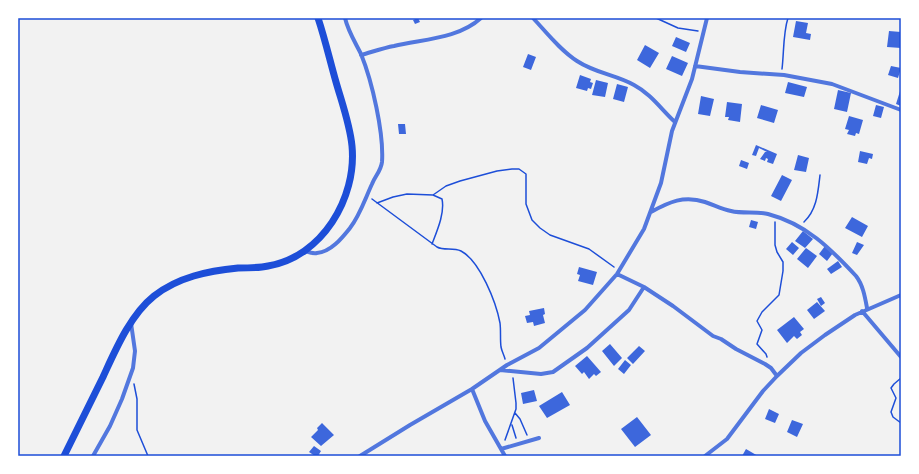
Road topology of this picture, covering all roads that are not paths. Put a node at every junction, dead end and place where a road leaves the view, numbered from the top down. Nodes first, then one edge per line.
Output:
1 (318, 18) edge
2 (345, 18) edge
3 (481, 18) edge
4 (533, 18) edge
5 (707, 18) edge
6 (361, 55) junction
7 (696, 66) junction
8 (901, 110) edge
9 (675, 122) junction
10 (651, 212) junction
11 (304, 251) junction
12 (618, 272) junction
13 (644, 287) junction
14 (901, 295) edge
15 (867, 308) junction
16 (862, 311) junction
17 (131, 323) junction
18 (901, 357) edge
19 (500, 370) junction
20 (777, 376) junction
21 (472, 389) junction
22 (539, 438) dead end
23 (502, 448) junction
24 (64, 456) edge
25 (93, 456) edge
26 (360, 456) edge
27 (505, 456) edge
28 (705, 456) edge

1 - 11 highway
2 - 6 street
3 - 6 street
4 - 9 street
5 - 7 street
6 - 11 street
7 - 8 street
7 - 9 street
9 - 10 street
10 - 12 street
10 - 15 street
11 - 17 highway
12 - 13 street
12 - 19 street
13 - 19 street
13 - 20 street
14 - 15 street
15 - 16 street
16 - 18 street
16 - 20 street
17 - 24 highway
17 - 25 street
19 - 21 street
20 - 28 street
21 - 23 street
21 - 26 street
22 - 23 street
23 - 27 street

